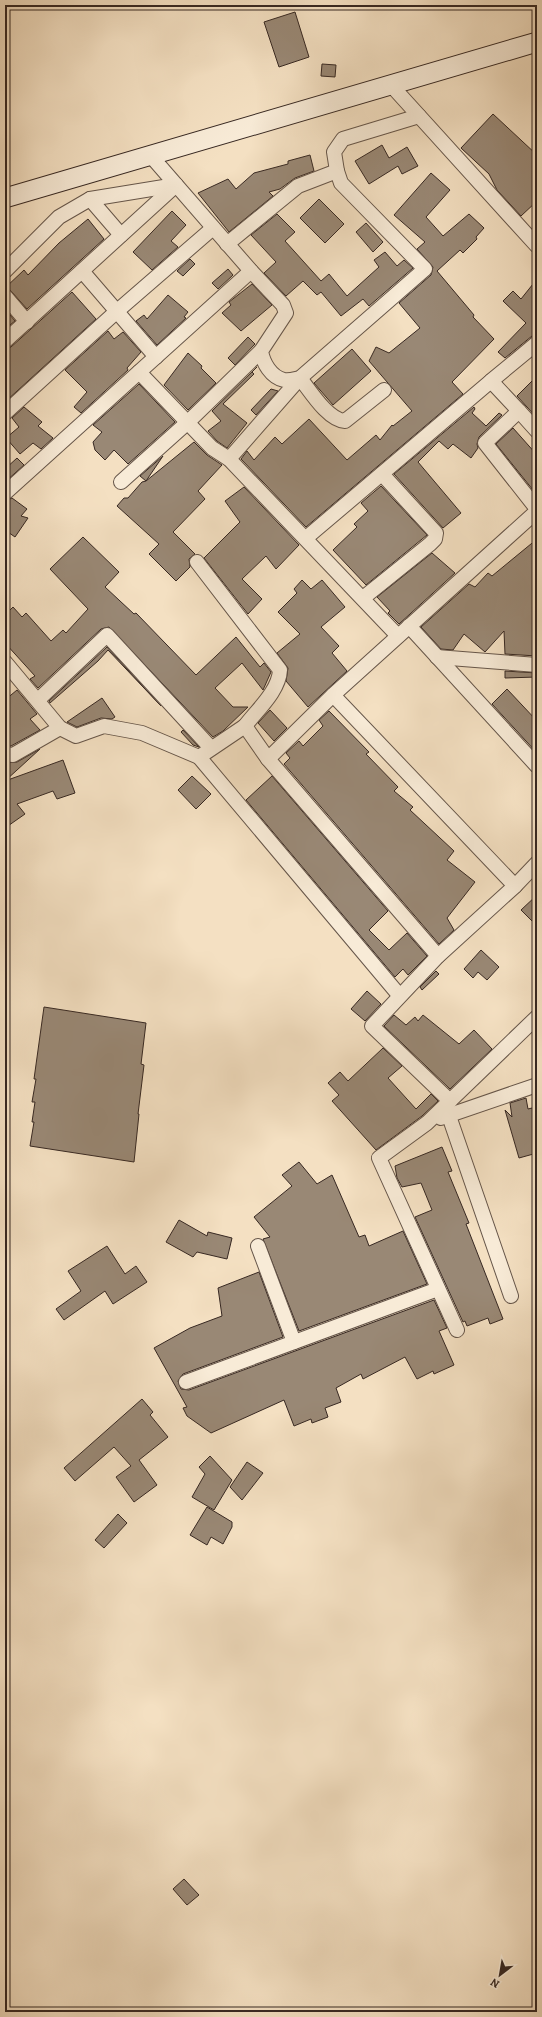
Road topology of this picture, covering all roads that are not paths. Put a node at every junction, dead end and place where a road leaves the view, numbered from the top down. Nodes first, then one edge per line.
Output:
1 (537, 42) edge
2 (391, 85) junction
3 (419, 116) junction
4 (151, 156) junction
5 (337, 171) junction
6 (176, 185) junction
7 (5, 198) edge
8 (90, 199) junction
9 (213, 228) junction
10 (121, 235) junction
11 (227, 244) junction
12 (537, 246) edge
13 (5, 271) edge
14 (82, 271) junction
15 (250, 271) junction
16 (5, 296) edge
17 (116, 312) junction
18 (27, 322) junction
19 (5, 341) edge
20 (537, 343) edge
21 (261, 351) junction
22 (156, 357) junction
23 (139, 372) junction
24 (300, 378) junction
25 (492, 381) junction
26 (384, 390) dead end
27 (519, 411) junction
28 (5, 413) edge
29 (188, 422) junction
30 (537, 431) edge
31 (229, 459) junction
32 (382, 474) junction
33 (121, 482) dead end
34 (5, 493) edge
35 (537, 509) edge
36 (537, 520) edge
37 (306, 538) junction
38 (197, 562) dead end
39 (363, 598) junction
40 (404, 631) junction
41 (437, 658) junction
42 (5, 662) edge
43 (537, 665) edge
44 (333, 695) junction
45 (38, 700) junction
46 (245, 726) junction
47 (60, 728) junction
48 (211, 748) junction
49 (5, 754) edge
50 (199, 757) junction
51 (268, 759) junction
52 (537, 766) edge
53 (537, 864) edge
54 (515, 886) junction
55 (438, 956) junction
56 (399, 995) junction
57 (537, 1017) edge
58 (537, 1085) edge
59 (450, 1101) junction
60 (449, 1116) junction
61 (427, 1123) junction
62 (258, 1246) dead end
63 (438, 1289) junction
64 (511, 1296) dead end
65 (457, 1330) dead end
66 (294, 1342) junction
67 (186, 1382) dead end

1 - 2 main road
2 - 3 street
2 - 4 main road
3 - 5 street
3 - 12 street
4 - 6 street
4 - 7 main road
5 - 11 street
5 - 24 street
6 - 8 street
6 - 9 street
6 - 10 street
8 - 10 street
8 - 13 street
9 - 11 street
9 - 17 street
10 - 14 street
11 - 15 street
14 - 17 street
14 - 18 street
15 - 21 street
15 - 22 street
16 - 18 street
17 - 22 street
17 - 28 street
18 - 19 street
20 - 25 street
21 - 24 street
21 - 29 street
22 - 23 street
23 - 29 street
23 - 34 street
24 - 26 street
24 - 31 street
25 - 27 street
25 - 32 street
27 - 30 street
27 - 35 street
29 - 31 street
29 - 33 street
31 - 37 street
32 - 37 street
32 - 39 street
36 - 40 street
37 - 39 street
38 - 46 street
39 - 40 street
40 - 41 street
40 - 44 street
41 - 43 street
41 - 52 street
42 - 45 street
44 - 51 street
44 - 54 street
45 - 47 street
45 - 48 street
46 - 48 street
46 - 51 street
47 - 49 street
47 - 50 street
48 - 50 street
50 - 56 street
51 - 55 street
53 - 54 street
54 - 55 street
55 - 56 street
56 - 59 street
57 - 59 street
58 - 60 street
59 - 61 street
60 - 61 street
60 - 64 street
61 - 63 street
62 - 66 street
63 - 65 street
63 - 66 street
66 - 67 street

